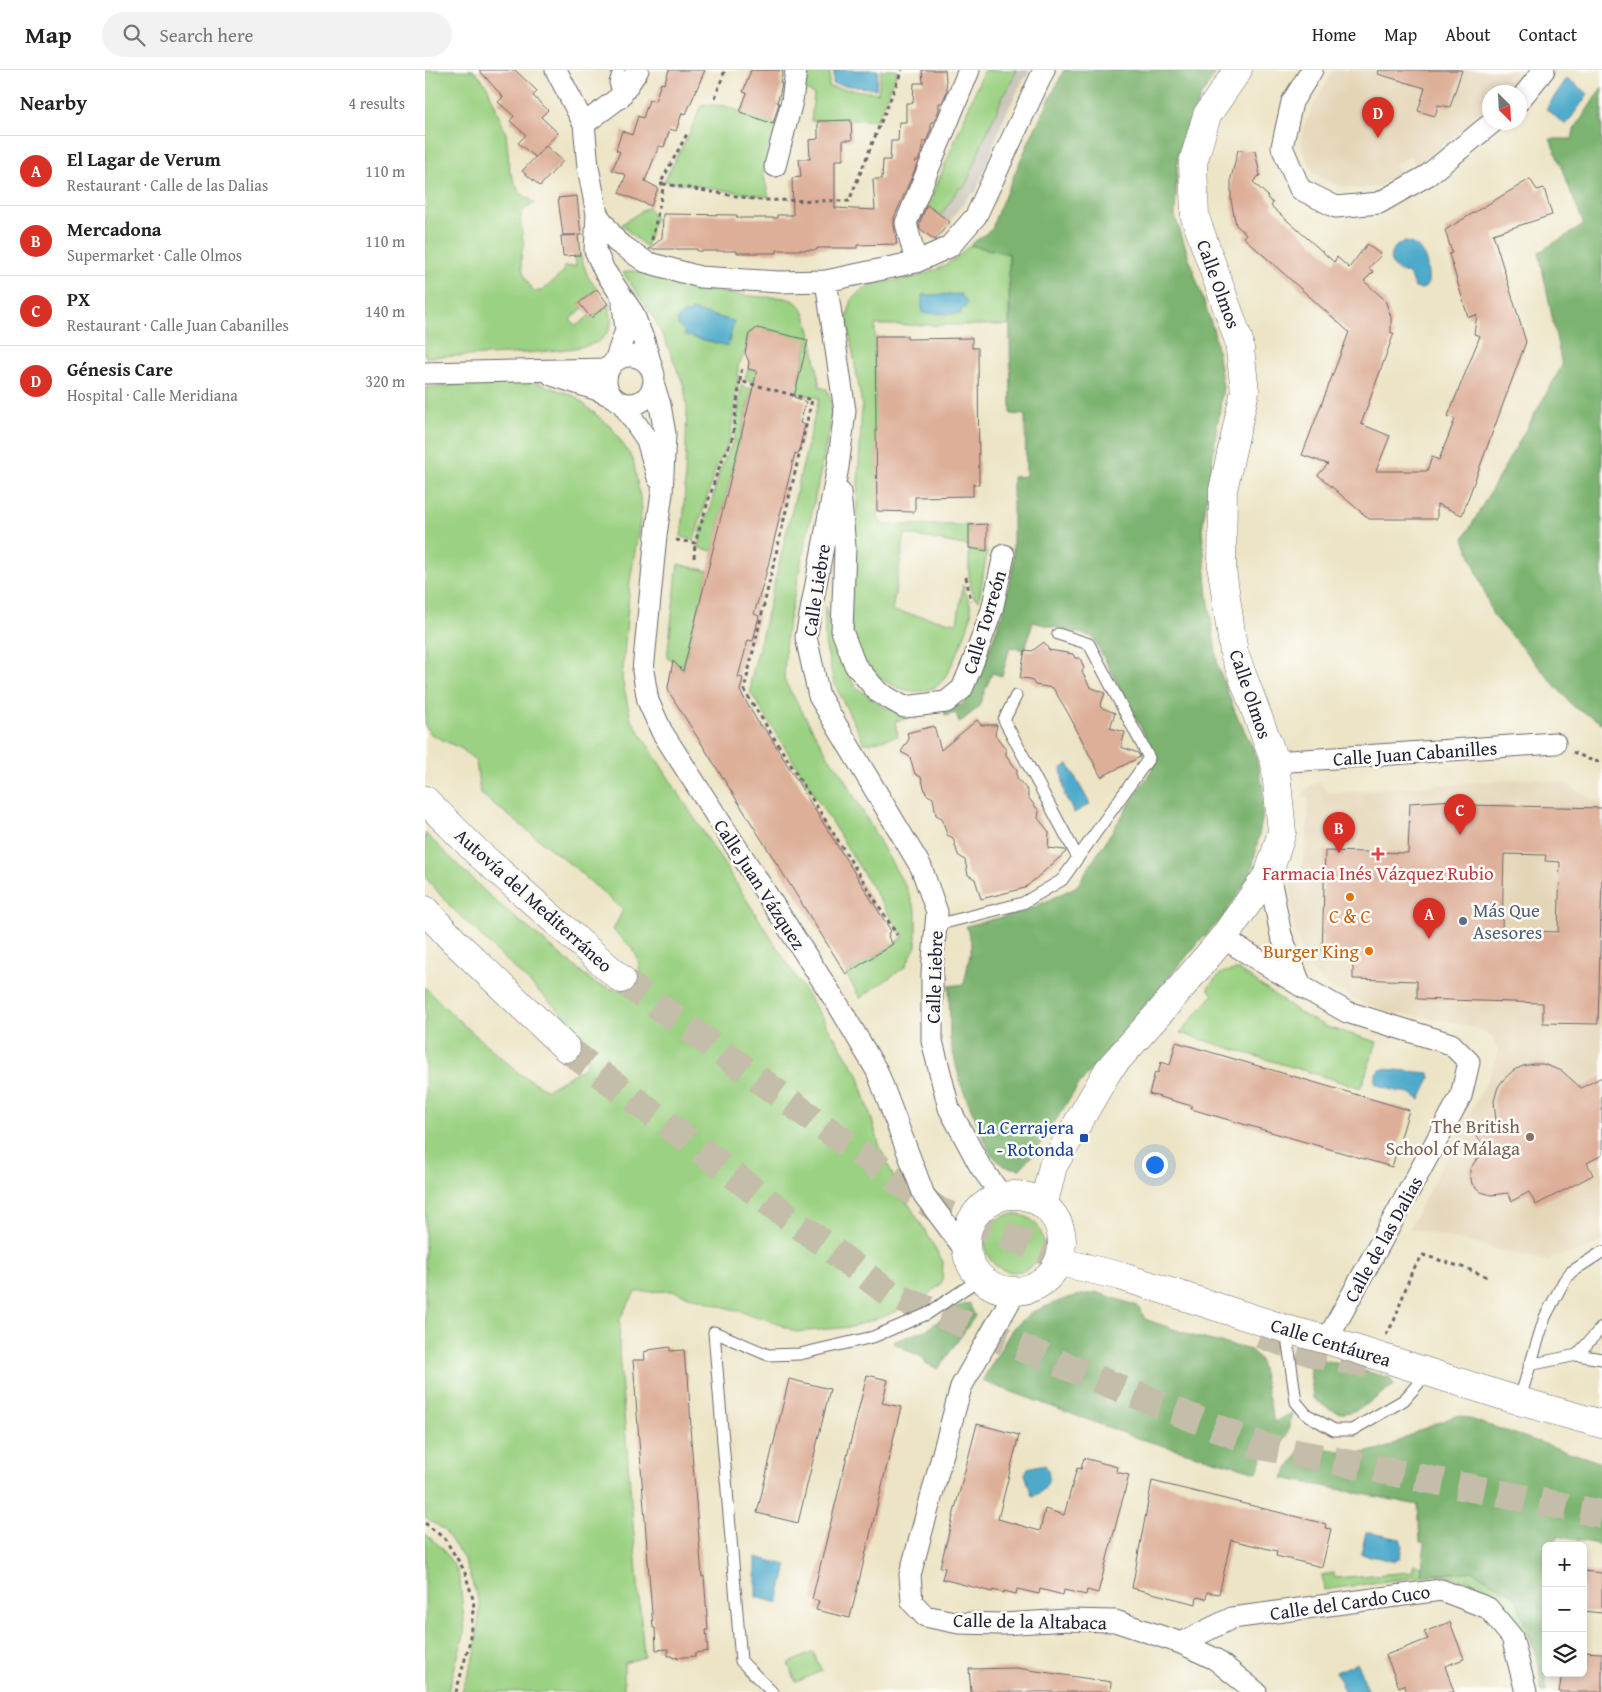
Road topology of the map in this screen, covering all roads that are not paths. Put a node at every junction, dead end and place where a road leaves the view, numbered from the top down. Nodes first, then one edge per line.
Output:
1 (556, 70) edge
2 (619, 70) edge
3 (638, 70) edge
4 (796, 70) edge
5 (969, 70) edge
6 (1044, 70) edge
7 (1238, 70) edge
8 (1312, 70) edge
9 (1544, 70) edge
10 (1527, 91) edge
11 (620, 97) junction
12 (585, 124) junction
13 (1483, 130) edge
14 (775, 166) dead end
15 (597, 214) junction
16 (916, 262) junction
17 (826, 281) junction
18 (621, 297) junction
19 (612, 365) junction
20 (535, 370) junction
21 (425, 373) edge
22 (654, 380) junction
23 (617, 400) junction
24 (838, 467) junction
25 (662, 493) junction
26 (1003, 555) dead end
27 (1058, 634) dead end
28 (1016, 696) dead end
29 (1555, 743) dead end
30 (1275, 762) junction
31 (425, 800) edge
32 (1079, 858) junction
33 (1269, 872) junction
34 (425, 910) edge
35 (936, 925) junction
36 (1223, 938) junction
37 (621, 979) tunnel mouth
38 (1301, 986) junction
39 (566, 1048) tunnel mouth
40 (1002, 1196) junction
41 (1044, 1204) junction
42 (966, 1251) junction
43 (1602, 1252) edge
44 (1060, 1262) junction
45 (981, 1278) junction
46 (1015, 1292) junction
47 (1602, 1327) edge
48 (1286, 1329) junction
49 (1327, 1340) junction
50 (1577, 1355) junction
51 (1602, 1359) edge
52 (1529, 1366) junction
53 (1425, 1371) junction
54 (1519, 1400) junction
55 (1602, 1424) edge
56 (1181, 1643) junction
57 (772, 1692) edge
58 (1256, 1692) edge
59 (1526, 1692) edge

1 - 12 street
2 - 11 lane
3 - 11 street
4 - 14 street
5 - 16 street
6 - 16 street
7 - 30 main road, Calle Olmos
8 - 13 street
9 - 10 street
11 - 12 street
12 - 15 street
15 - 17 street
15 - 18 street
16 - 17 street
17 - 24 street, Calle Liebre
18 - 19 street
18 - 22 street
19 - 20 street
19 - 22 street
19 - 23 street
20 - 21 street
20 - 23 street
22 - 23 street
22 - 25 street, Calle Juan Vázquez
23 - 25 street, Calle Juan Vázquez
24 - 26 street, Calle Torreón
24 - 35 street, Calle Liebre
25 - 42 street, Calle Juan Vázquez
27 - 32 lane
28 - 32 lane
29 - 30 street, Calle Juan Cabanilles
30 - 33 main road, Calle Olmos
31 - 37 main road, Autovía del Mediterráneo
32 - 35 lane
33 - 36 main road, Calle Olmos
33 - 38 street
34 - 39 main road
35 - 40 street, Calle Liebre
36 - 38 street, Calle de las Dalias
36 - 41 main road, Calle Olmos
38 - 49 street, Calle de las Dalias
40 - 41 main road
40 - 42 main road
41 - 44 main road
42 - 45 main road
43 - 52 lane
44 - 46 main road
44 - 48 main road, Calle Centáurea
45 - 46 main road
45 - 57 lane
46 - 56 street, Calle de la Altabaca
47 - 50 lane
48 - 49 main road, Calle Centáurea
48 - 53 lane
49 - 53 main road, Calle Centáurea
50 - 51 lane
50 - 52 lane
52 - 54 lane
53 - 54 main road, Calle Centáurea
54 - 55 main road, Calle Centáurea
56 - 58 street, Calle de la Altabaca
56 - 59 street, Calle del Cardo Cuco

